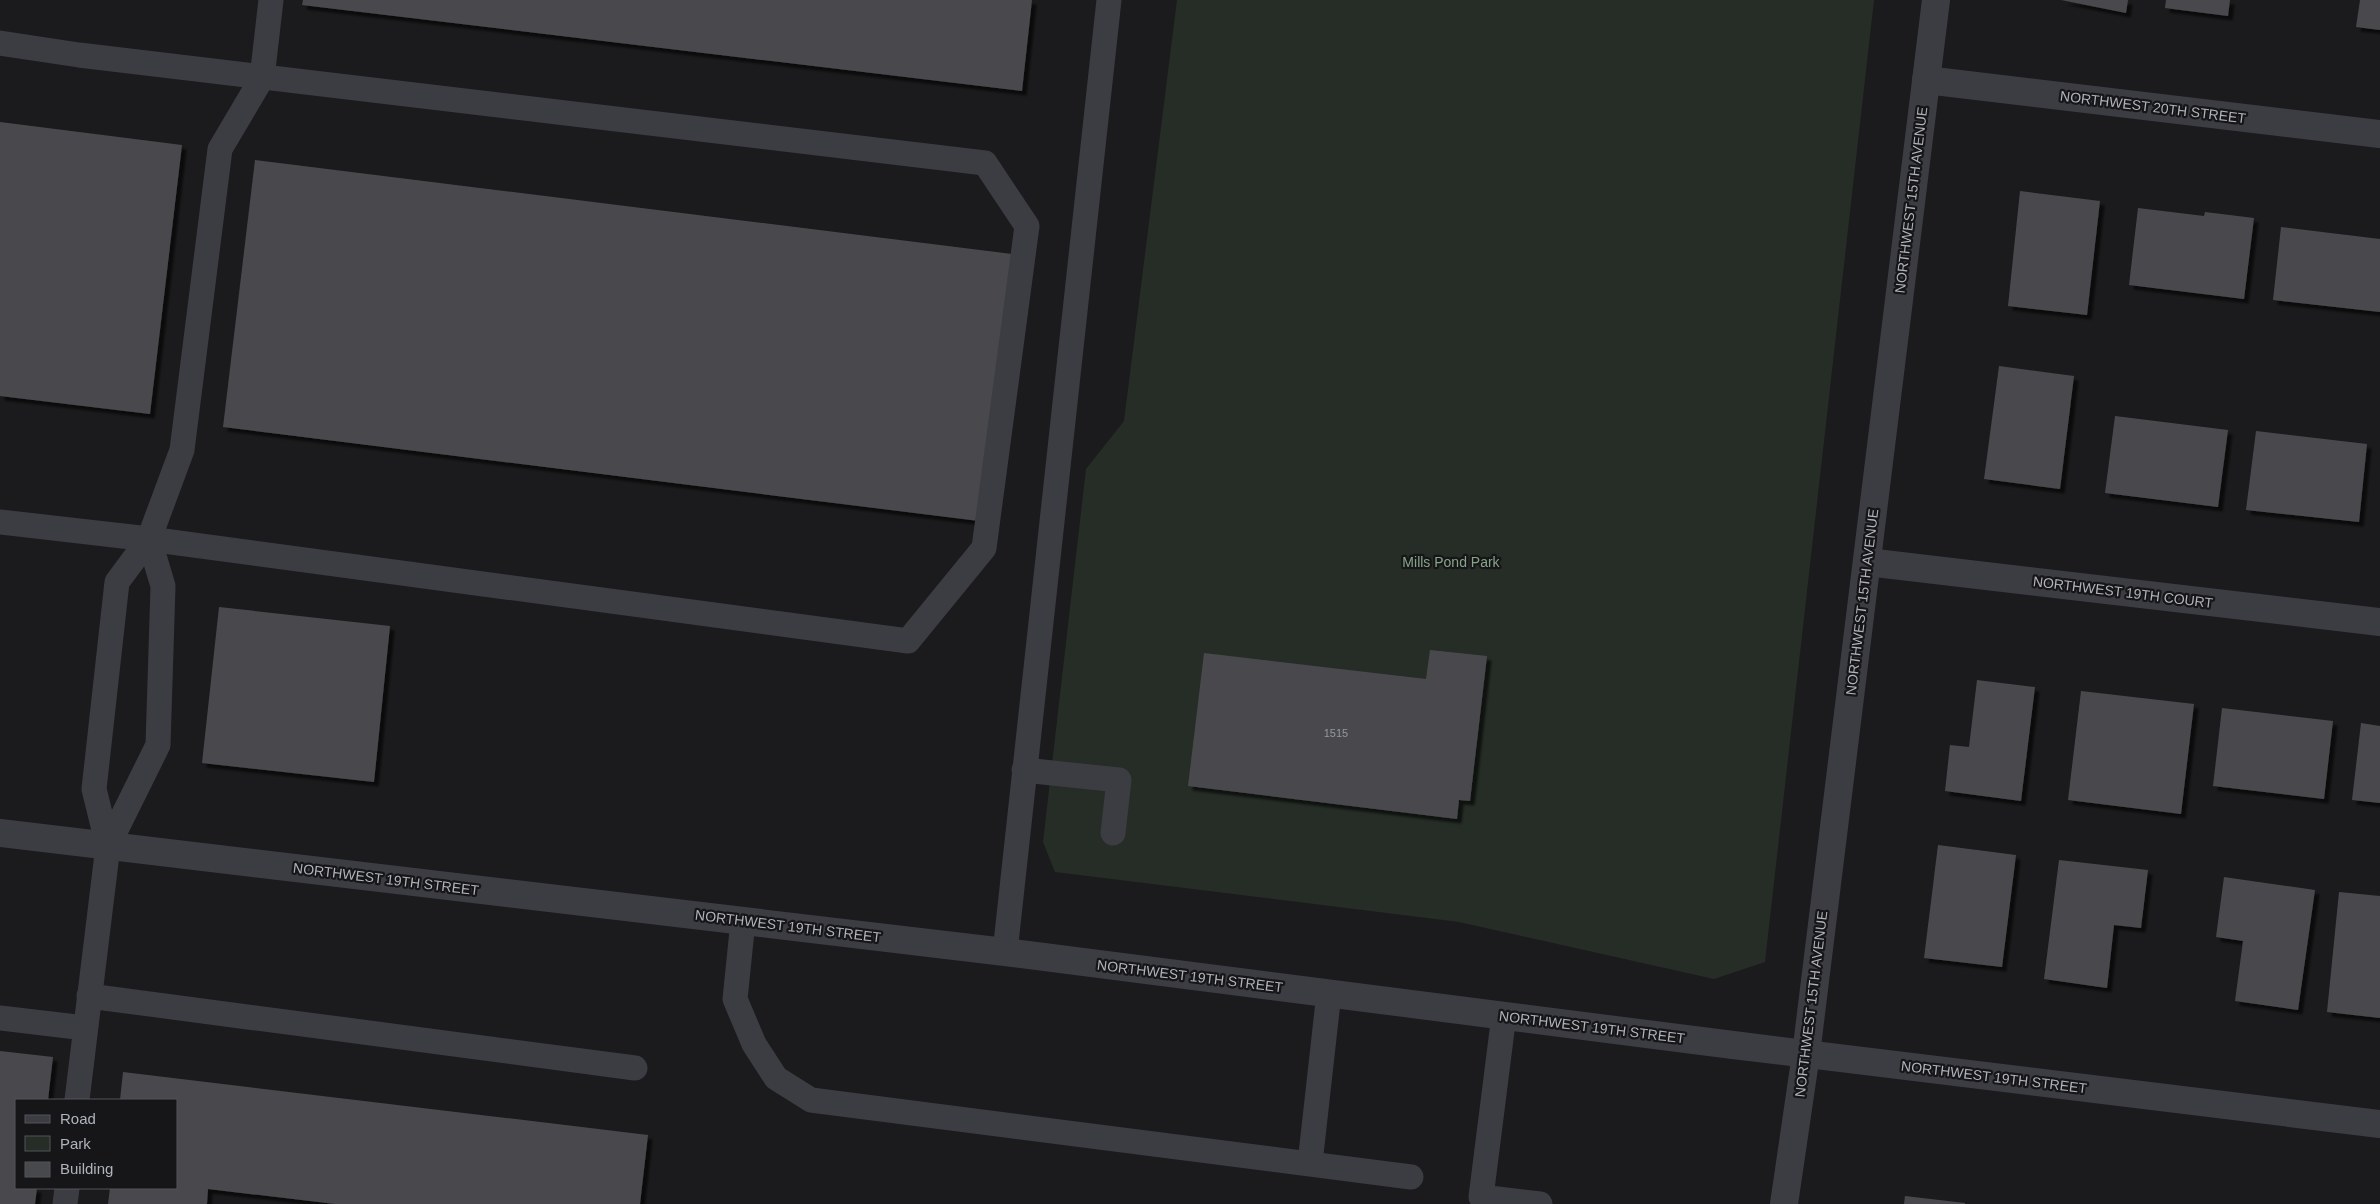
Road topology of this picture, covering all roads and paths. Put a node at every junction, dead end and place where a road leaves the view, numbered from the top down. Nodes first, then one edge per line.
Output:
1 (271, 0) edge
2 (1109, 0) edge
3 (1936, 0) edge
4 (0, 43) edge
5 (262, 78) junction
6 (1926, 80) junction
7 (2380, 134) edge
8 (0, 522) edge
9 (149, 539) junction
10 (1866, 562) junction
11 (2380, 622) edge
12 (1024, 770) junction
13 (0, 833) edge
14 (1113, 833) dead end
15 (108, 846) junction
16 (743, 921) junction
17 (1005, 952) junction
18 (1329, 993) junction
19 (89, 996) junction
20 (1504, 1016) junction
21 (0, 1018) edge
22 (85, 1028) junction
23 (1806, 1054) junction
24 (635, 1068) dead end
25 (77, 1099) edge
26 (2380, 1124) edge
27 (1310, 1163) junction
28 (1411, 1177) dead end
29 (67, 1189) edge
30 (65, 1204) edge
31 (1540, 1204) edge
32 (1784, 1204) edge

1 - 5 lane
2 - 12 lane
3 - 6 street, NORTHWEST 15TH AVENUE
4 - 5 lane
5 - 9 lane
5 - 9 lane
6 - 7 street, NORTHWEST 20TH STREET
6 - 10 street, NORTHWEST 15TH AVENUE
8 - 9 lane
9 - 15 lane
9 - 15 lane
10 - 11 street, NORTHWEST 19TH COURT
10 - 23 street, NORTHWEST 15TH AVENUE
12 - 14 lane
12 - 17 lane
13 - 15 street, NORTHWEST 19TH STREET
15 - 16 street, NORTHWEST 19TH STREET
15 - 19 lane
16 - 17 street, NORTHWEST 19TH STREET
16 - 27 lane
17 - 18 street, NORTHWEST 19TH STREET
18 - 20 street, NORTHWEST 19TH STREET
18 - 27 lane
19 - 22 lane
19 - 24 lane
20 - 23 street, NORTHWEST 19TH STREET
20 - 31 lane
21 - 22 lane
22 - 25 lane
23 - 26 street, NORTHWEST 19TH STREET
23 - 32 street, NORTHWEST 15TH AVENUE
27 - 28 lane
29 - 30 lane

